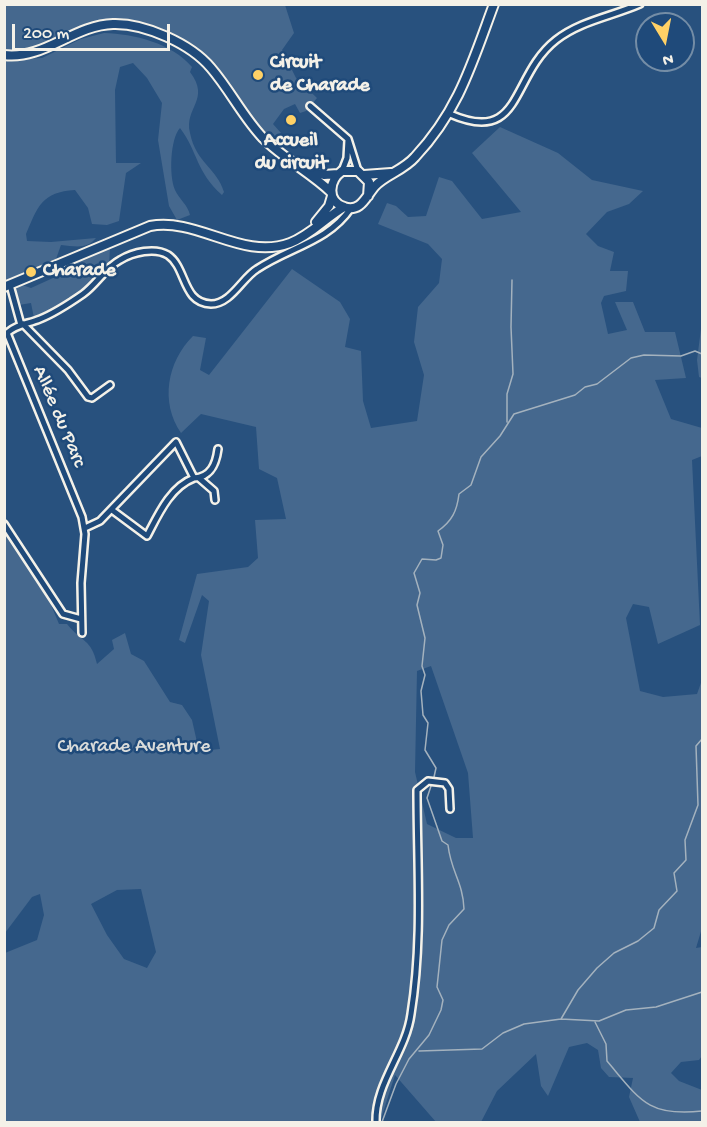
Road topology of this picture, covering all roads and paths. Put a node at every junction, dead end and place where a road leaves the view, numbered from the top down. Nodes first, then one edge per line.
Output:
1 (494, 4) edge
2 (640, 4) edge
3 (4, 55) edge
4 (310, 106) dead end
5 (450, 114) junction
6 (348, 139) junction
7 (289, 160) junction
8 (403, 168) junction
9 (340, 172) junction
10 (361, 173) junction
11 (332, 194) junction
12 (368, 196) junction
13 (347, 208) junction
14 (300, 239) junction
15 (7, 286) edge
16 (22, 325) junction
17 (6, 333) edge
18 (110, 385) dead end
19 (218, 448) dead end
20 (196, 478) junction
21 (215, 500) dead end
22 (112, 510) junction
23 (4, 524) edge
24 (85, 528) junction
25 (81, 620) junction
26 (82, 633) dead end
27 (450, 809) dead end
28 (376, 1122) edge

1 - 5 street
2 - 5 street
3 - 7 street
4 - 6 street
5 - 8 street
6 - 9 street
6 - 10 street
7 - 9 street
7 - 11 street
8 - 10 street
8 - 12 street
9 - 10 street
9 - 11 street
10 - 12 street
11 - 13 street
11 - 14 street
12 - 13 street
13 - 14 street
13 - 16 street, Allée du Parc
14 - 15 street
15 - 16 street
16 - 17 street, Allée du Parc
16 - 18 street
17 - 24 street, Allée du Parc
19 - 20 street
20 - 21 street
20 - 22 street
20 - 22 street
22 - 24 street
23 - 25 street
24 - 25 street
25 - 26 street
27 - 28 street

